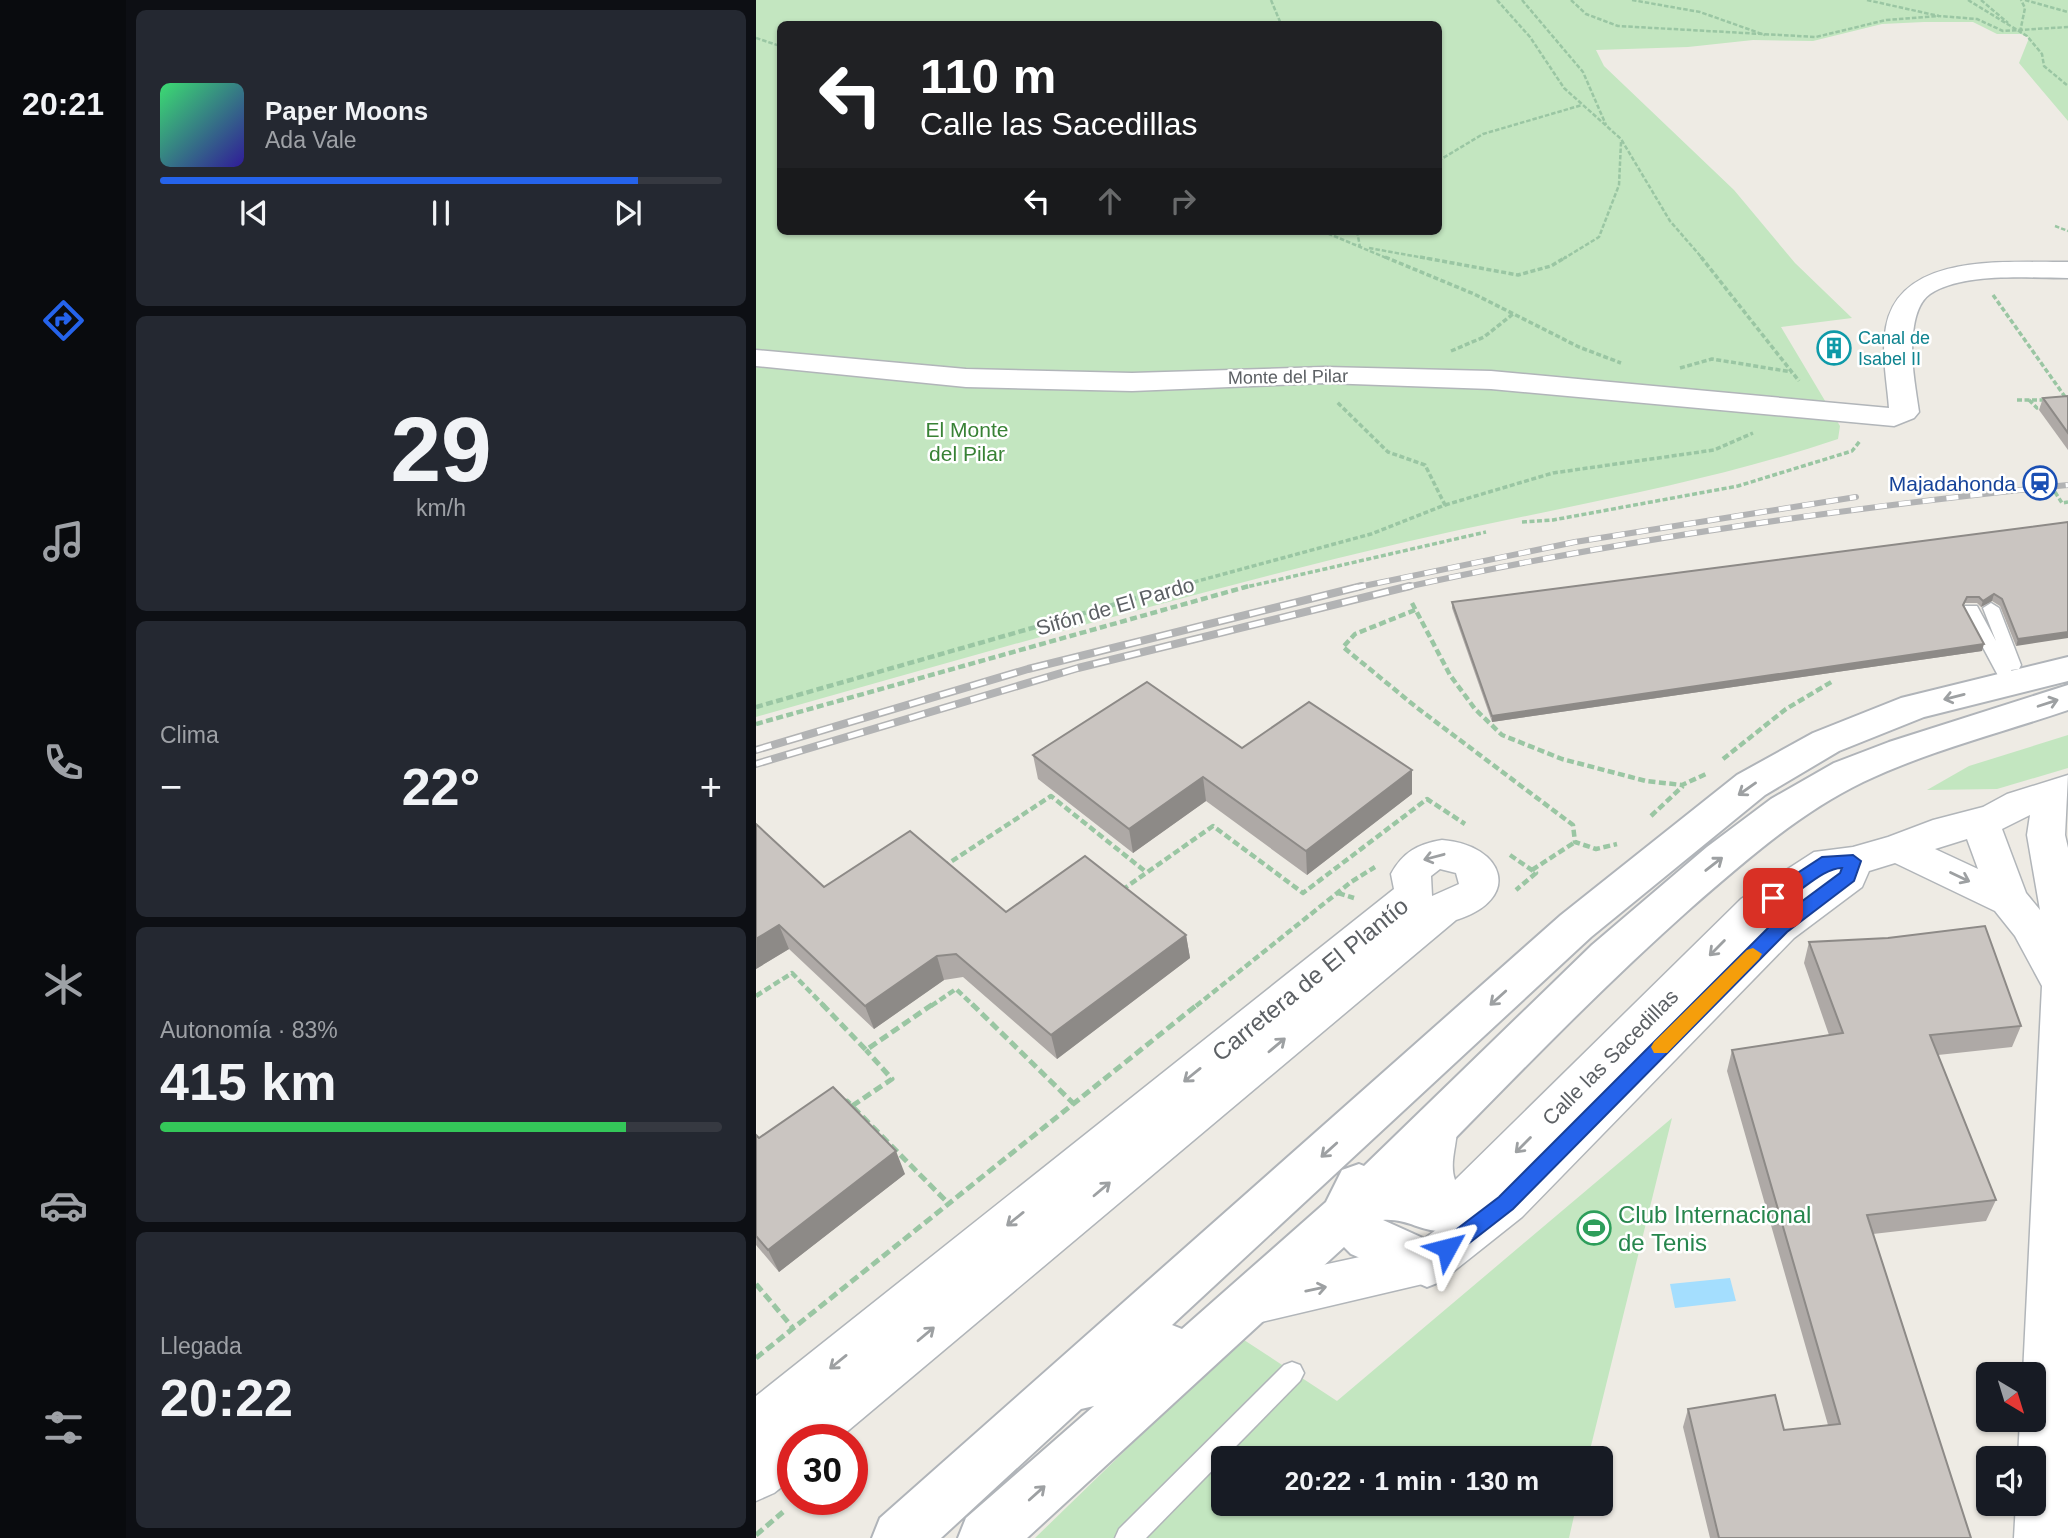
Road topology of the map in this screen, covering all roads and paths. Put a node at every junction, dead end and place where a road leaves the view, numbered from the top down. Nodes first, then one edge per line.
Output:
1 (1271, 0) edge
2 (1497, 0) edge
3 (1522, 0) edge
4 (1572, 0) edge
5 (1632, 0) edge
6 (1867, 0) edge
7 (1968, 0) edge
8 (1980, 0) edge
9 (2023, 0) edge
10 (2068, 12) edge
11 (1939, 16) junction
12 (1281, 21) edge
13 (2068, 27) edge
14 (2020, 32) junction
15 (1769, 36) junction
16 (756, 38) edge
17 (777, 45) edge
18 (2068, 86) edge
19 (1582, 105) junction
20 (1606, 126) junction
21 (1620, 139) junction
22 (1442, 159) edge
23 (2055, 226) dead end
24 (2068, 231) edge
25 (1332, 235) edge
26 (1358, 235) edge
27 (1360, 246) junction
28 (2068, 270) edge
29 (1996, 299) dead end
30 (1513, 314) junction
31 (756, 358) edge
32 (1628, 366) dead end
33 (1676, 369) dead end
34 (1792, 372) junction
35 (1334, 375) junction
36 (1407, 376) junction
37 (2017, 400) dead end
38 (2029, 400) junction
39 (2067, 400) edge
40 (2057, 401) edge
41 (2048, 407) edge
42 (1820, 409) junction
43 (1880, 416) junction
44 (1761, 428) dead end
45 (2055, 492) dead end
46 (2068, 502) edge
47 (1445, 505) junction
48 (1522, 522) dead end
49 (1486, 532) dead end
50 (1412, 603) dead end
51 (1991, 608) edge
52 (1415, 610) junction
53 (1971, 610) dead end
54 (2068, 669) edge
55 (1833, 681) dead end
56 (2014, 682) junction
57 (2068, 697) edge
58 (756, 707) edge
59 (756, 724) edge
60 (1719, 764) dead end
61 (1713, 768) dead end
62 (1683, 785) junction
63 (2061, 791) edge
64 (1987, 820) junction
65 (1643, 825) dead end
66 (1469, 827) dead end
67 (1626, 838) dead end
68 (1575, 842) junction
69 (1898, 848) junction
70 (1500, 849) dead end
71 (2048, 856) junction
72 (1853, 861) junction
73 (1532, 870) junction
74 (1146, 872) junction
75 (950, 878) edge
76 (1118, 893) edge
77 (1506, 897) dead end
78 (2009, 900) junction
79 (1576, 926) junction
80 (2063, 985) junction
81 (756, 996) edge
82 (866, 1050) junction
83 (1074, 1104) dead end
84 (852, 1106) junction
85 (836, 1109) edge
86 (1437, 1124) junction
87 (1360, 1202) junction
88 (949, 1204) dead end
89 (1444, 1212) junction
90 (1427, 1264) junction
91 (756, 1284) edge
92 (1249, 1303) junction
93 (793, 1328) dead end
94 (1293, 1373) dead end
95 (1068, 1386) junction
96 (817, 1424) edge
97 (756, 1428) edge
98 (771, 1492) edge
99 (756, 1535) edge
100 (900, 1538) edge
101 (986, 1538) edge
102 (1128, 1538) edge
103 (2040, 1538) edge

1 - 12 path
2 - 19 path
3 - 20 path
4 - 15 path
5 - 15 path
6 - 11 path
7 - 14 path
8 - 14 path
9 - 10 path
9 - 14 path
11 - 14 path
11 - 15 path
13 - 14 path
14 - 18 path
16 - 17 path
19 - 20 path
19 - 22 path
20 - 21 path
21 - 27 path
21 - 34 path
23 - 24 path
25 - 27 path
26 - 27 path
27 - 30 path
28 - 43 street
29 - 39 path
30 - 32 path
30 - 36 path
31 - 35 street, Monte del Pilar
33 - 34 path
34 - 42 path
35 - 36 street, Monte del Pilar
35 - 47 path
36 - 42 street, Monte del Pilar
37 - 38 path
38 - 39 path
38 - 41 path
39 - 40 path
42 - 43 street, Monte del Pilar
43 - 48 path
44 - 47 path
45 - 46 path
47 - 58 path
49 - 59 path, Sifón de El Pardo
50 - 52 path
51 - 56 lane
52 - 62 path
52 - 68 path
53 - 56 lane
54 - 56 street
55 - 60 path
56 -> 79 street
86 -> 57 street
61 - 62 path
62 - 65 path
63 - 64 street, Calle las Sacedillas
63 - 71 street, Calle las Sacedillas
64 - 69 street, Calle las Sacedillas
64 - 71 street
64 - 78 street
66 - 74 path
67 - 68 path
68 - 73 path
69 - 72 street, Calle las Sacedillas
69 -> 78 street
70 - 73 path
71 - 80 street, Calle las Sacedillas
72 -> 89 street, Calle las Sacedillas
72 - 90 street, Calle las Sacedillas
73 - 77 path
74 - 75 path
74 - 76 path
78 - 80 street
79 - 87 street
79 -> 95 street
80 - 103 street, Calle las Sacedillas
81 - 82 path
82 - 83 path
82 - 84 path
84 - 85 path
84 - 88 path
86 - 87 street
86 - 89 street
87 - 89 street
87 - 90 street
87 - 92 street
87 - 95 street
92 -> 90 street, Calle las Sacedillas
91 - 93 path
101 -> 92 street
94 - 102 lane
95 - 100 street
96 -> 97 street, Carretera de El Plantío
98 - 99 path

